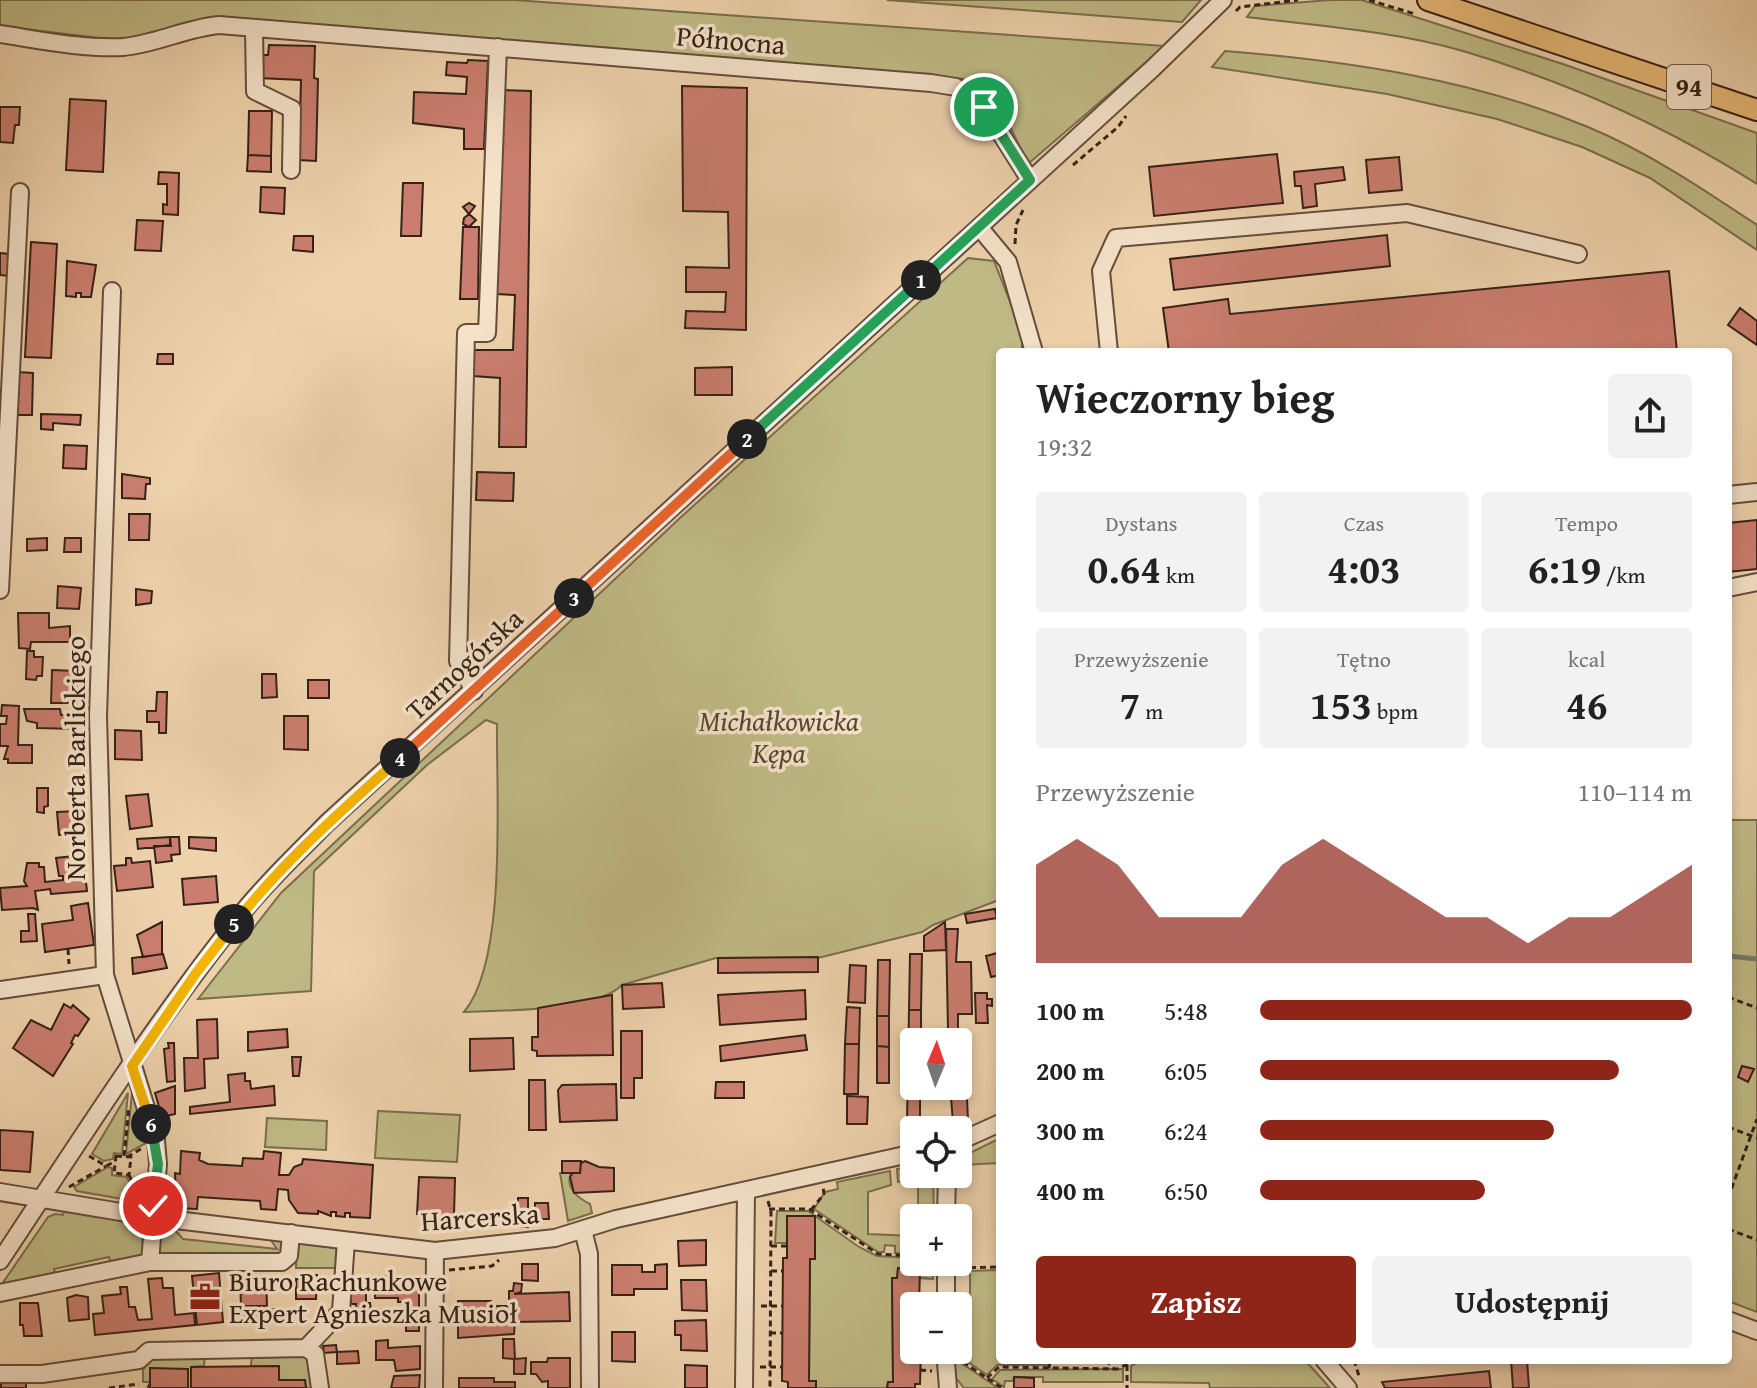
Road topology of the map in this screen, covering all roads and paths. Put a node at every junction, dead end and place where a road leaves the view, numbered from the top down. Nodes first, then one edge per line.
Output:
1 (1298, 0) edge
2 (1428, 0) edge
3 (1222, 6) edge
4 (254, 29) junction
5 (0, 34) edge
6 (498, 47) junction
7 (1757, 110) edge
8 (1127, 115) dead end
9 (1070, 167) dead end
10 (291, 170) dead end
11 (1030, 180) junction
12 (20, 192) dead end
13 (1024, 207) dead end
14 (979, 227) junction
15 (1018, 254) dead end
16 (1578, 254) dead end
17 (112, 291) dead end
18 (1033, 348) edge
19 (1109, 348) edge
20 (1757, 492) edge
21 (1732, 495) edge
22 (1757, 582) edge
23 (1732, 587) edge
24 (0, 590) edge
25 (474, 691) junction
26 (68, 949) dead end
27 (69, 964) dead end
28 (105, 975) junction
29 (0, 990) edge
30 (1732, 999) edge
31 (1757, 1008) edge
32 (132, 1066) junction
33 (129, 1101) dead end
34 (1757, 1119) edge
35 (996, 1125) edge
36 (1732, 1129) edge
37 (972, 1136) edge
38 (1751, 1136) junction
39 (1757, 1138) edge
40 (85, 1154) dead end
41 (124, 1156) junction
42 (900, 1156) edge
43 (115, 1161) junction
44 (106, 1166) junction
45 (130, 1167) junction
46 (139, 1168) dead end
47 (129, 1175) junction
48 (822, 1182) dead end
49 (69, 1187) dead end
50 (1732, 1187) edge
51 (746, 1191) junction
52 (0, 1192) edge
53 (139, 1195) dead end
54 (42, 1197) junction
55 (811, 1210) junction
56 (151, 1217) junction
57 (583, 1230) junction
58 (1732, 1231) edge
59 (291, 1233) junction
60 (1757, 1240) edge
61 (346, 1241) junction
62 (771, 1246) junction
63 (787, 1246) dead end
64 (435, 1251) junction
65 (900, 1255) edge
66 (0, 1261) edge
67 (150, 1262) junction
68 (972, 1266) edge
69 (996, 1267) edge
70 (771, 1271) junction
71 (783, 1271) dead end
72 (0, 1293) edge
73 (745, 1306) junction
74 (771, 1306) junction
75 (783, 1306) dead end
76 (1732, 1322) edge
77 (1757, 1331) edge
78 (770, 1333) junction
79 (782, 1333) dead end
80 (306, 1348) junction
81 (949, 1364) edge
82 (966, 1364) edge
83 (1050, 1364) edge
84 (1110, 1364) edge
85 (1329, 1364) edge
86 (1354, 1364) edge
87 (1127, 1365) joint
88 (744, 1366) junction
89 (770, 1367) junction
90 (782, 1367) dead end
91 (1049, 1368) junction
92 (1114, 1369) junction
93 (920, 1370) dead end
94 (935, 1371) dead end
95 (0, 1374) edge
96 (987, 1378) junction
97 (139, 1384) dead end
98 (1356, 1385) edge
99 (109, 1388) edge
100 (320, 1388) edge
101 (434, 1388) edge
102 (590, 1388) edge
103 (744, 1388) edge
104 (770, 1388) edge
105 (948, 1388) edge
106 (1002, 1388) edge
107 (1127, 1388) edge

1 - 3 path
2 - 7 main road, 94
3 - 11 street, Tarnogórska
4 - 5 street, Północna
4 - 6 street, Północna
4 - 10 street
6 - 11 street, Północna
6 - 25 street
8 - 9 path
11 - 14 street, Tarnogórska
12 - 24 street
13 - 15 path
14 - 18 street
14 - 25 street, Tarnogórska
16 - 19 street
17 - 28 street, Norberta Barlickiego
20 - 21 street
22 - 23 street
25 - 32 street, Tarnogórska
26 - 27 path
28 - 29 street
28 - 32 street, Norberta Barlickiego
30 - 31 path
32 - 54 street, Tarnogórska
32 - 56 street, Norberta Barlickiego
33 - 41 path
34 - 38 path
35 - 37 street
36 - 38 path
38 - 39 path
38 - 50 path
40 - 44 path
41 - 43 path
41 - 45 path
42 - 51 street, Harcerska
43 - 44 path
43 - 47 path
44 - 49 path
45 - 46 path
45 - 47 path
47 - 53 path
48 - 55 path
51 - 57 street, Harcerska
51 - 73 street
52 - 54 street, Harcerska
54 - 56 street, Harcerska
54 - 66 street, Tarnogórska
55 - 62 path
55 - 65 path
56 - 59 street, Harcerska
56 - 67 street, Norberta Barlickiego
57 - 64 street, Harcerska
57 - 102 street
58 - 60 path
59 - 61 street, Harcerska
59 - 67 street
61 - 64 street, Harcerska
61 - 80 street
62 - 63 path
62 - 70 path
64 - 101 street
67 - 72 street
68 - 69 path
70 - 71 path
70 - 74 path
73 - 74 path
73 - 88 street
74 - 75 path
74 - 78 path
76 - 77 street
78 - 79 path
78 - 89 path
80 - 95 street
80 - 100 street
81 - 105 street
82 - 96 path
83 - 91 path
84 - 92 path
85 - 98 street
86 - 98 path
87 - 92 path
87 - 107 path
88 - 89 path
88 - 103 street
89 - 90 path
89 - 104 path
91 - 92 path
91 - 96 path
93 - 94 path
96 - 106 path
97 - 99 path

